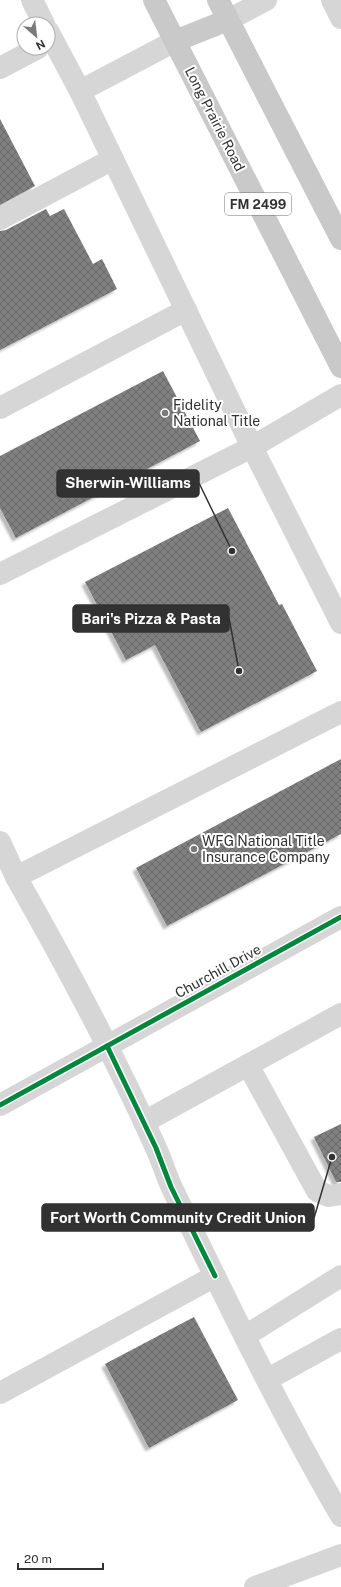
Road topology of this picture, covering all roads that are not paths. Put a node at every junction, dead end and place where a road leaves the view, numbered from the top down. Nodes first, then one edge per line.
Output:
1 (32, 0) edge
2 (154, 0) edge
3 (218, 0) edge
4 (266, 0) edge
5 (332, 0) edge
6 (38, 16) edge
7 (341, 18) edge
8 (228, 20) junction
9 (175, 41) junction
10 (56, 53) edge
11 (18, 56) edge
12 (0, 68) edge
13 (80, 91) junction
14 (113, 159) junction
15 (0, 219) edge
16 (341, 239) edge
17 (186, 310) junction
18 (341, 367) edge
19 (341, 395) edge
20 (0, 408) edge
21 (252, 447) junction
22 (0, 574) edge
23 (341, 623) edge
24 (341, 712) edge
25 (0, 842) edge
26 (16, 877) junction
27 (341, 917) edge
28 (341, 1014) edge
29 (107, 1046) junction
30 (248, 1065) junction
31 (0, 1105) edge
32 (144, 1122) junction
33 (341, 1194) edge
34 (215, 1276) junction
35 (341, 1276) edge
36 (245, 1336) junction
37 (341, 1339) edge
38 (268, 1379) junction
39 (0, 1393) edge
40 (341, 1516) edge
41 (341, 1555) edge
42 (255, 1587) edge

1 - 6 street
2 - 9 main road, Long Prairie Road / FM 2499
3 - 8 main road
4 - 8 street
5 - 7 street
8 - 9 main road
8 - 16 main road
9 - 13 street
9 - 18 main road, Long Prairie Road / FM 2499
10 - 13 street
11 - 12 street
13 - 14 street
14 - 15 street
14 - 17 street
17 - 20 street
17 - 21 street
19 - 21 street
21 - 22 street
21 - 23 street
24 - 26 street
25 - 26 street
26 - 29 street
27 - 29 street, Churchill Drive
28 - 30 street
29 - 31 street, Churchill Drive
29 - 32 street
30 - 32 street
30 - 33 street
32 - 34 street
34 - 36 street
34 - 39 street
35 - 36 street
36 - 38 street
37 - 38 street
38 - 40 street
41 - 42 street

